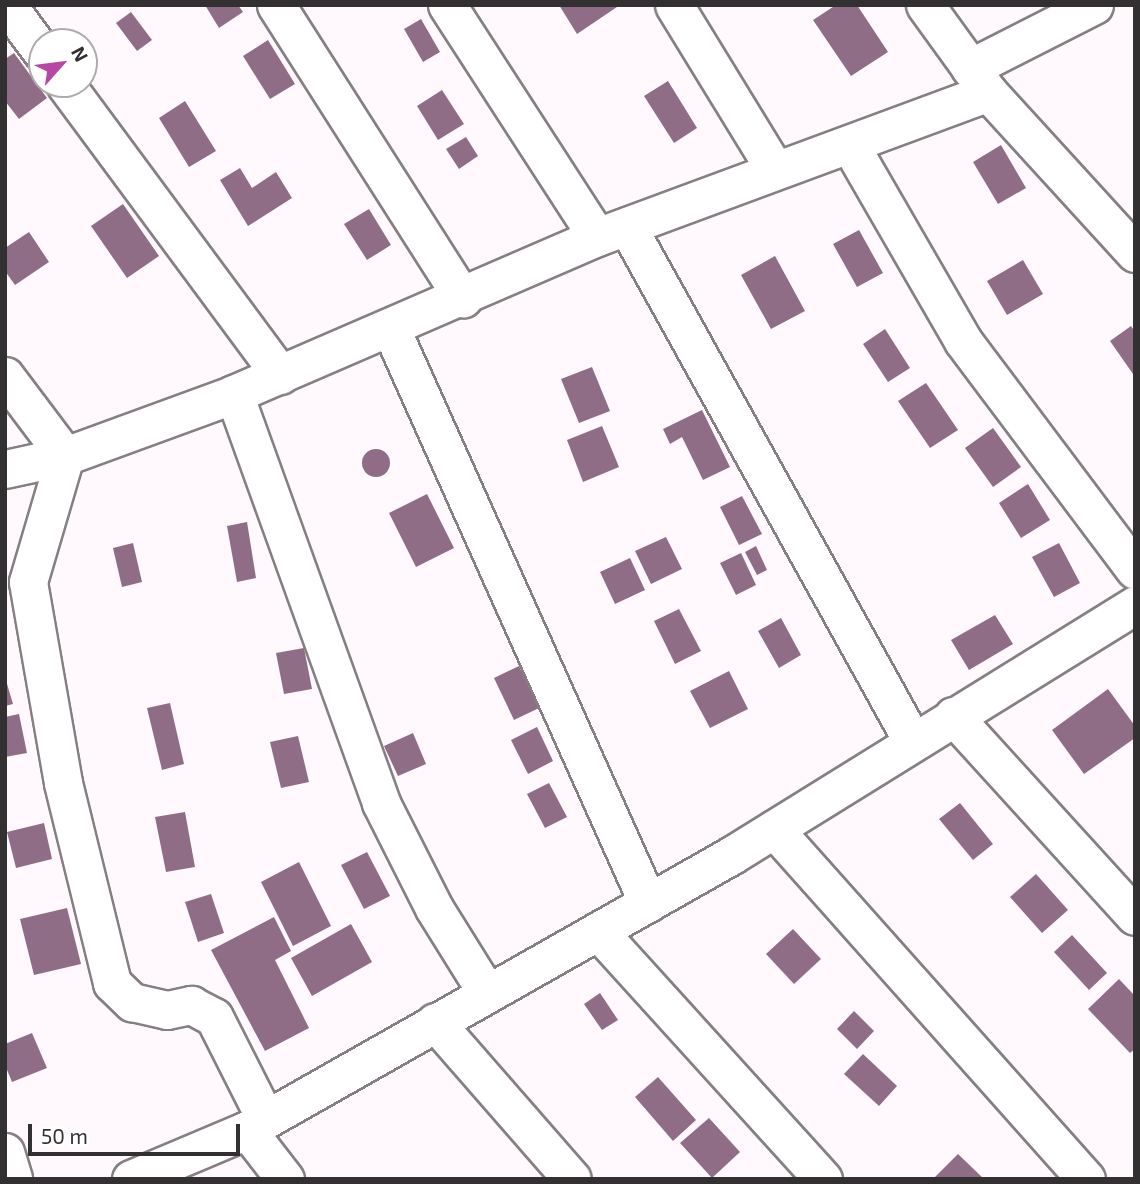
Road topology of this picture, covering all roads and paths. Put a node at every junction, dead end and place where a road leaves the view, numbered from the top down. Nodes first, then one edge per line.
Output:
1 (7, 5) edge
2 (276, 5) edge
3 (447, 5) edge
4 (674, 5) edge
5 (925, 5) edge
6 (1094, 5) edge
7 (28, 33) edge
8 (979, 80) junction
9 (75, 98) edge
10 (850, 145) junction
11 (775, 170) junction
12 (612, 232) junction
13 (1135, 253) edge
14 (463, 298) junction
15 (391, 329) junction
16 (280, 375) junction
17 (5, 376) edge
18 (234, 394) junction
19 (65, 456) junction
20 (5, 469) edge
21 (1135, 570) edge
22 (1135, 605) edge
23 (953, 716) junction
24 (913, 742) junction
25 (774, 829) junction
26 (648, 902) junction
27 (1135, 916) edge
28 (598, 931) junction
29 (487, 993) junction
30 (435, 1022) junction
31 (256, 1124) junction
32 (5, 1152) edge
33 (13, 1179) edge
34 (131, 1179) edge
35 (285, 1179) edge
36 (572, 1179) edge
37 (823, 1179) edge
38 (1086, 1179) edge

1 - 7 street
2 - 14 street
3 - 12 street
4 - 11 street
5 - 8 street
6 - 8 street
8 - 10 street
8 - 13 street
9 - 16 street
10 - 11 street
10 - 21 street
11 - 12 street
12 - 14 street
12 - 24 street
14 - 15 street
15 - 16 street
15 - 26 street
16 - 18 street
17 - 19 street
18 - 19 street
18 - 29 street
19 - 20 street
19 - 31 street
22 - 23 street
23 - 24 street
23 - 27 street
24 - 25 street
25 - 26 street
25 - 38 street
26 - 28 street
28 - 29 street
28 - 37 street
29 - 30 street
30 - 31 street
30 - 36 street
31 - 34 street
31 - 35 street
32 - 33 street

